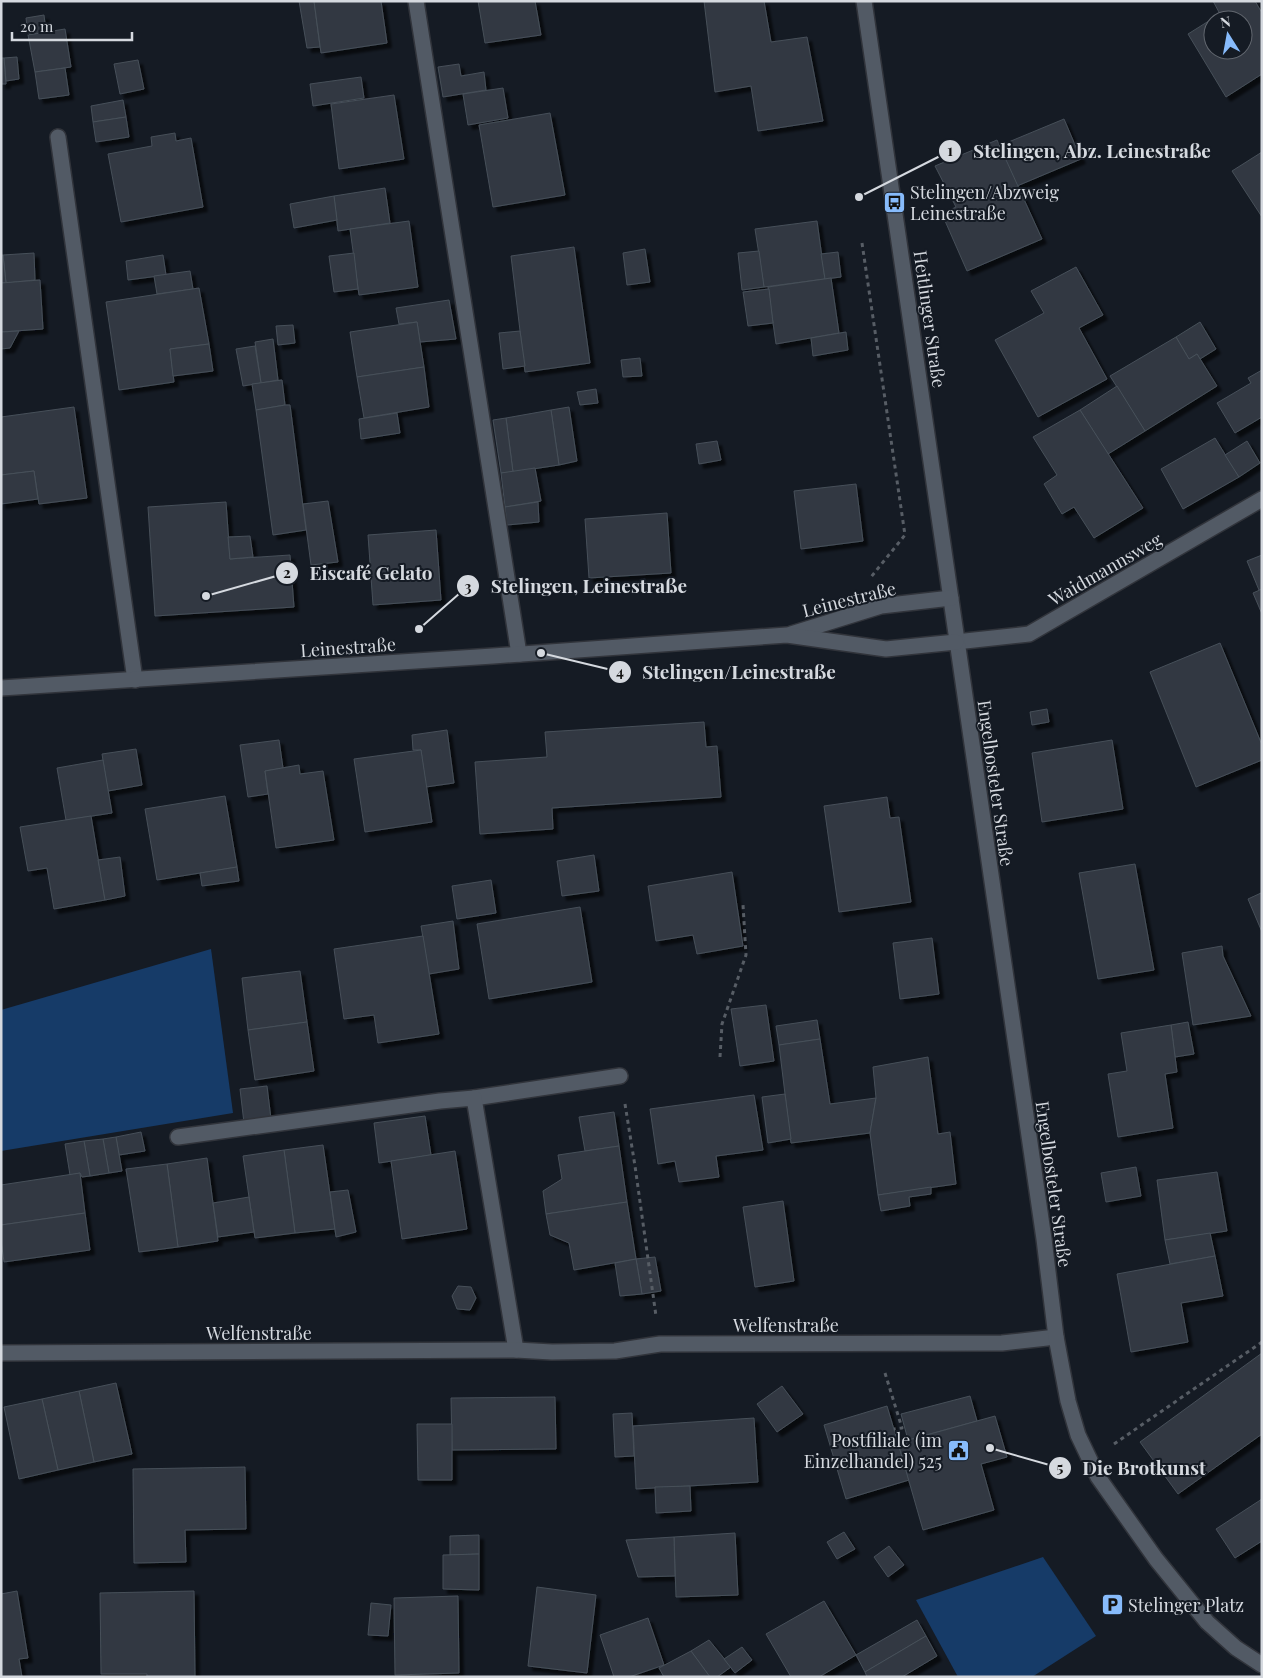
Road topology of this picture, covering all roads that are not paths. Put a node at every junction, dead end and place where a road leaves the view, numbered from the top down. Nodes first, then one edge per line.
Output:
1 (416, 1) edge
2 (864, 1) edge
3 (58, 137) dead end
4 (1262, 499) edge
5 (951, 598) junction
6 (787, 635) junction
7 (956, 642) junction
8 (519, 654) junction
9 (135, 680) junction
10 (1, 688) edge
11 (620, 1076) road end
12 (474, 1098) junction
13 (178, 1137) dead end
14 (1056, 1337) junction
15 (516, 1350) junction
16 (1, 1354) edge
17 (1262, 1666) edge

1 - 8 street
2 - 5 street, Heitlinger Straße
3 - 9 street
4 - 7 street, Waidmannsweg
5 - 6 street, Leinestraße
5 - 7 street, Heitlinger Straße
6 - 7 street, Leinestraße
6 - 8 street, Leinestraße
7 - 14 street, Engelbosteler Straße
8 - 9 street, Leinestraße
9 - 10 street, Leinestraße
11 - 12 street
12 - 13 street
12 - 15 street
14 - 15 street, Welfenstraße
14 - 17 street, Engelbosteler Straße
15 - 16 street, Welfenstraße

